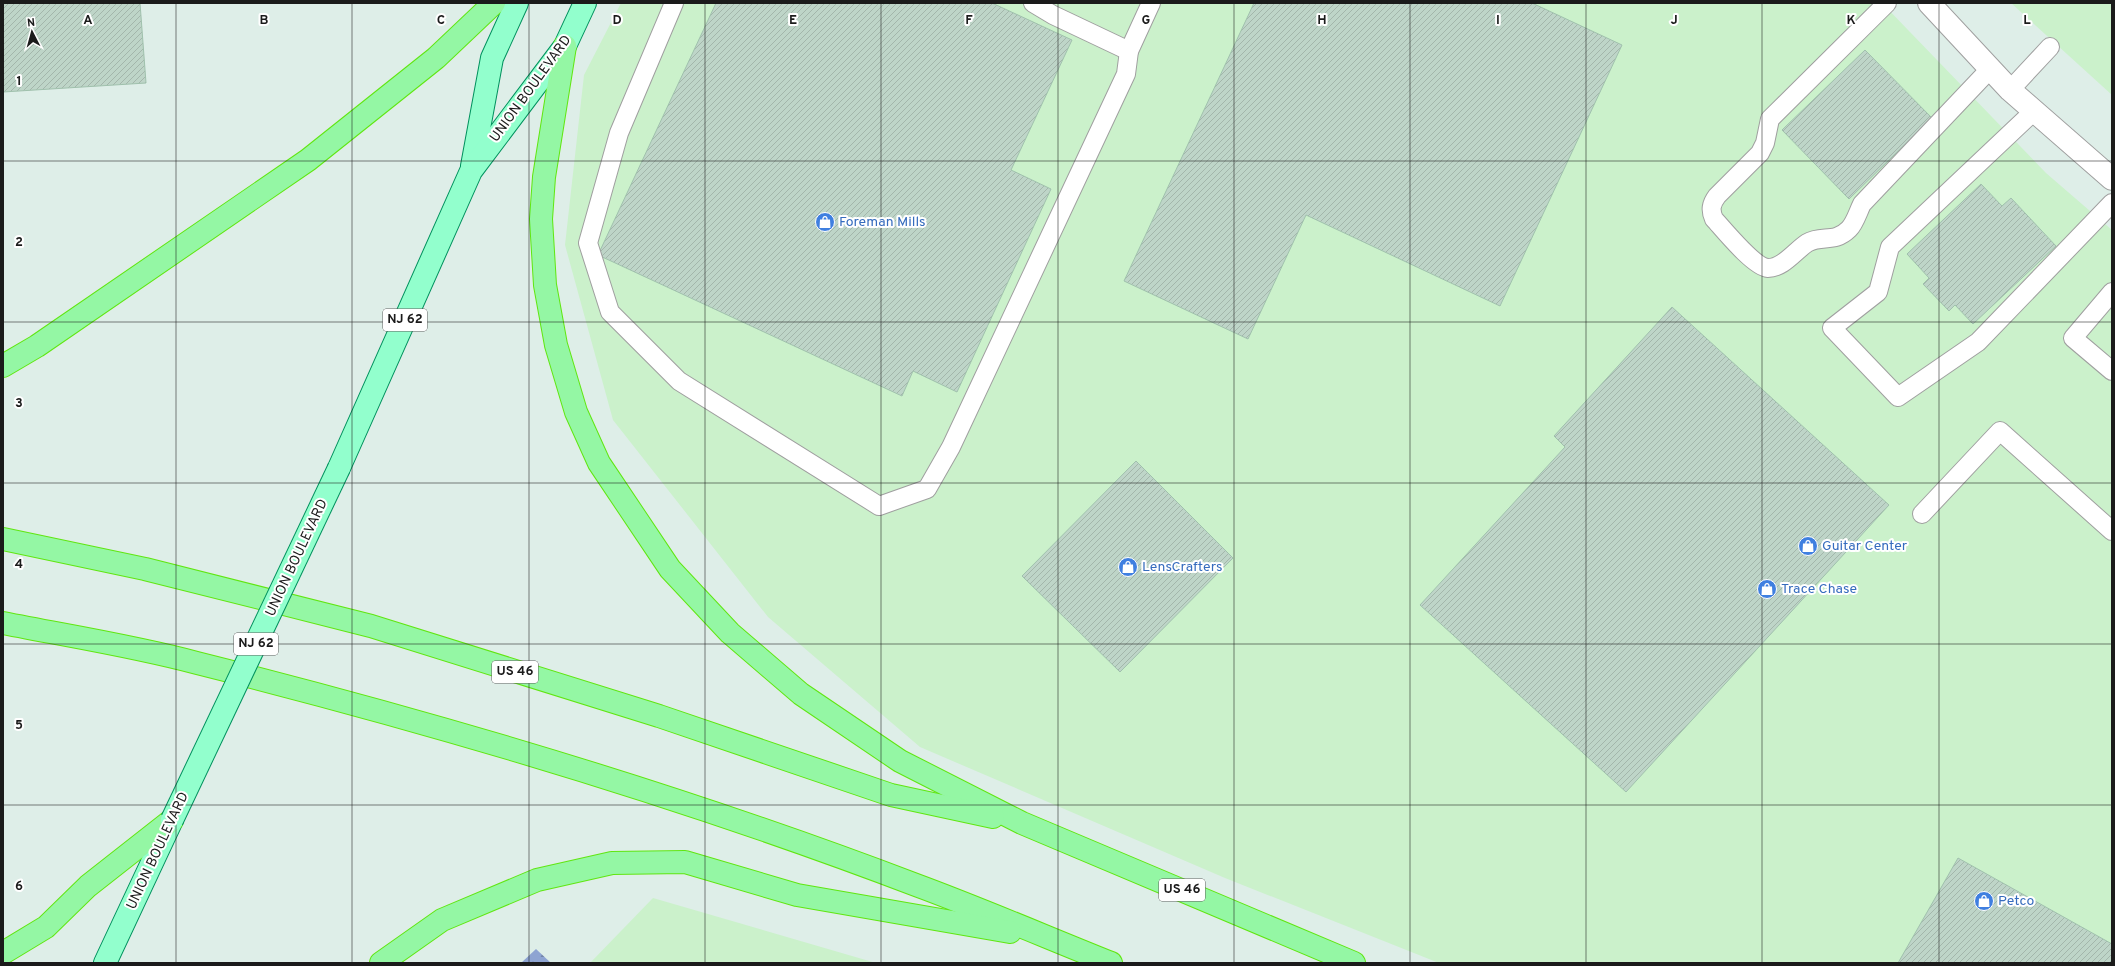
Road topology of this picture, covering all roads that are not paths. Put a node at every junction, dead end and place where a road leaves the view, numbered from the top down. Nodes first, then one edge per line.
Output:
1 (494, 3) edge
2 (517, 3) edge
3 (585, 3) edge
4 (674, 3) edge
5 (1033, 3) edge
6 (1151, 3) edge
7 (1887, 3) edge
8 (1930, 3) edge
9 (565, 46) junction
10 (2050, 47) dead end
11 (1129, 51) junction
12 (1990, 68) junction
13 (2010, 90) junction
14 (2034, 111) junction
15 (471, 171) junction
16 (2112, 179) edge
17 (2112, 203) edge
18 (2112, 292) edge
19 (3, 366) edge
20 (2112, 371) edge
21 (1922, 514) dead end
22 (2112, 531) edge
23 (3, 539) edge
24 (3, 623) edge
25 (172, 820) junction
26 (1022, 823) junction
27 (1054, 940) junction
28 (3, 953) edge
29 (105, 963) edge
30 (381, 963) edge
31 (1111, 963) edge
32 (1354, 963) edge

1 - 19 highway
2 - 15 main road, UNION BOULEVARD / NJ 62
3 - 9 main road, UNION BOULEVARD / NJ 62
4 - 11 lane
5 - 11 lane
6 - 11 lane
7 - 12 lane
8 - 12 street
9 - 15 main road, UNION BOULEVARD / NJ 62
9 - 26 highway
10 - 13 lane
12 - 13 street
13 - 14 street
14 - 16 street
14 - 17 lane
15 - 25 main road, UNION BOULEVARD / NJ 62, bridge
18 - 20 lane
21 - 22 lane
23 - 26 highway, US 46
24 - 27 highway
25 - 28 highway
25 - 29 main road, UNION BOULEVARD / NJ 62
26 - 32 highway, US 46
27 - 30 highway
27 - 31 highway

